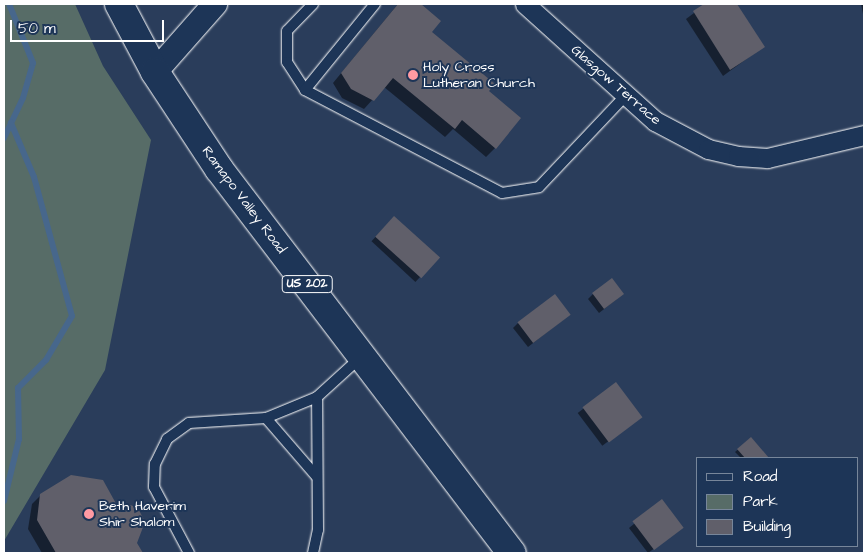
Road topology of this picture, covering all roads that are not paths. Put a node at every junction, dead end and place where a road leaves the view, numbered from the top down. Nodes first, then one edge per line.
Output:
1 (118, 4) edge
2 (215, 4) edge
3 (313, 4) edge
4 (375, 4) edge
5 (524, 4) edge
6 (155, 72) junction
7 (305, 90) junction
8 (626, 95) junction
9 (864, 135) edge
10 (362, 357) junction
11 (316, 397) junction
12 (266, 418) junction
13 (316, 476) junction
14 (190, 553) edge
15 (314, 553) edge
16 (512, 553) edge

1 - 6 main road, Ramapo Valley Road / US 202
2 - 6 street
3 - 7 lane
4 - 7 lane
5 - 8 street, Glasgow Terrace
6 - 10 main road, Ramapo Valley Road / US 202
7 - 8 lane
8 - 9 street, Glasgow Terrace
10 - 11 lane
10 - 16 main road, Ramapo Valley Road / US 202
11 - 12 lane
11 - 13 lane
12 - 13 lane
12 - 14 lane
13 - 15 lane

